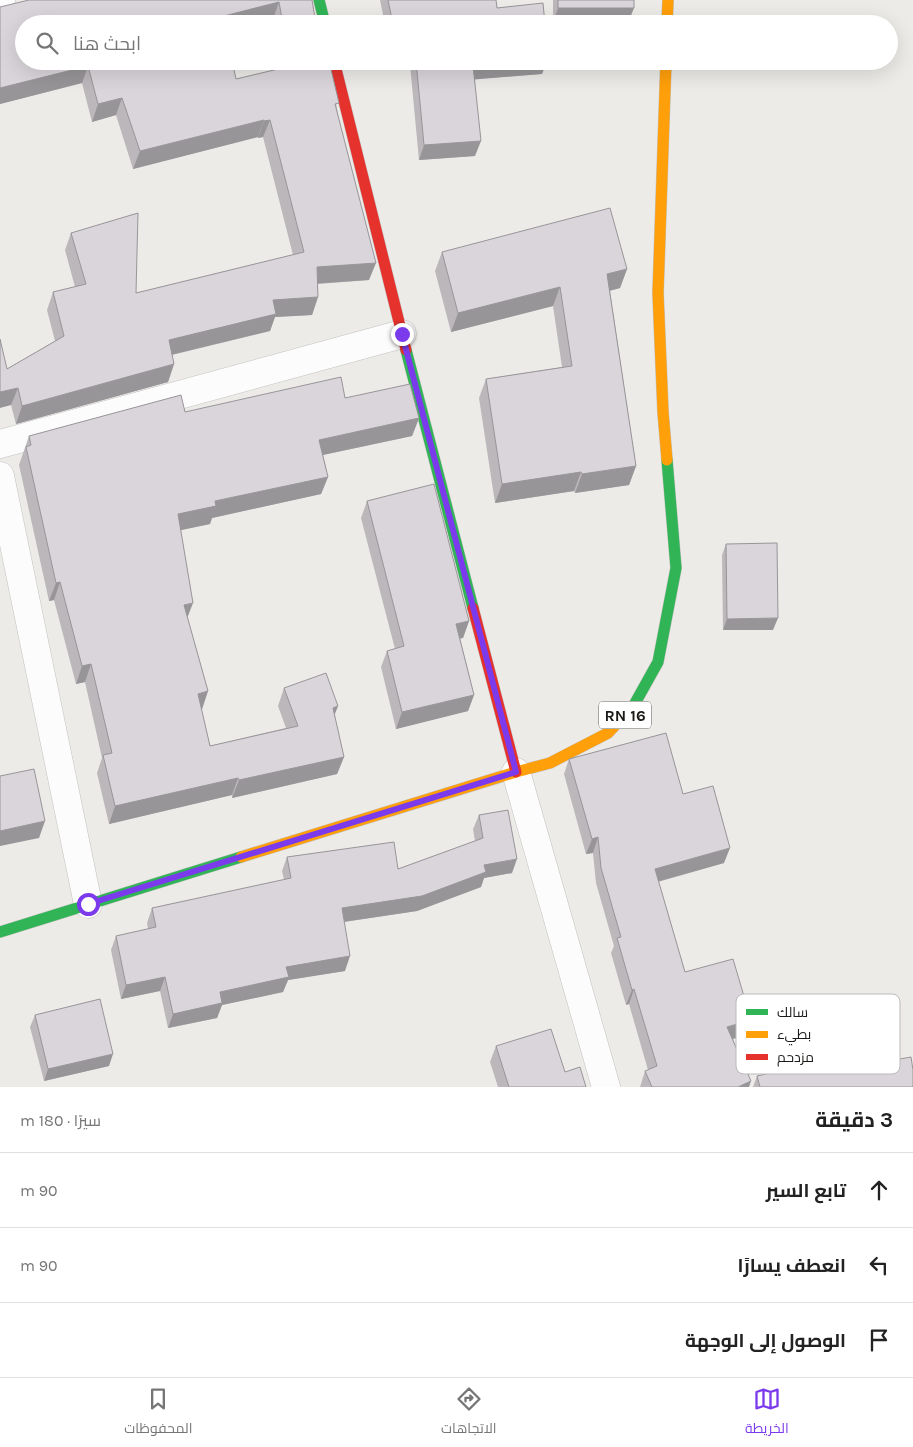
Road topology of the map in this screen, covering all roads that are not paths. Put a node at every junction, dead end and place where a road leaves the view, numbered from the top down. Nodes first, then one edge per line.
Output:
1 (319, 0) edge
2 (668, 0) edge
3 (322, 15) edge
4 (667, 15) edge
5 (336, 70) edge
6 (666, 70) edge
7 (402, 334) junction
8 (0, 444) edge
9 (0, 476) edge
10 (516, 772) junction
11 (88, 904) junction
12 (0, 932) edge
13 (606, 1087) edge

1 - 3 main road
2 - 4 main road
5 - 7 main road
6 - 10 main road, RN 16
7 - 8 street
7 - 10 main road
9 - 11 street
10 - 11 main road, RN 16
10 - 13 street
11 - 12 main road, RN 16

